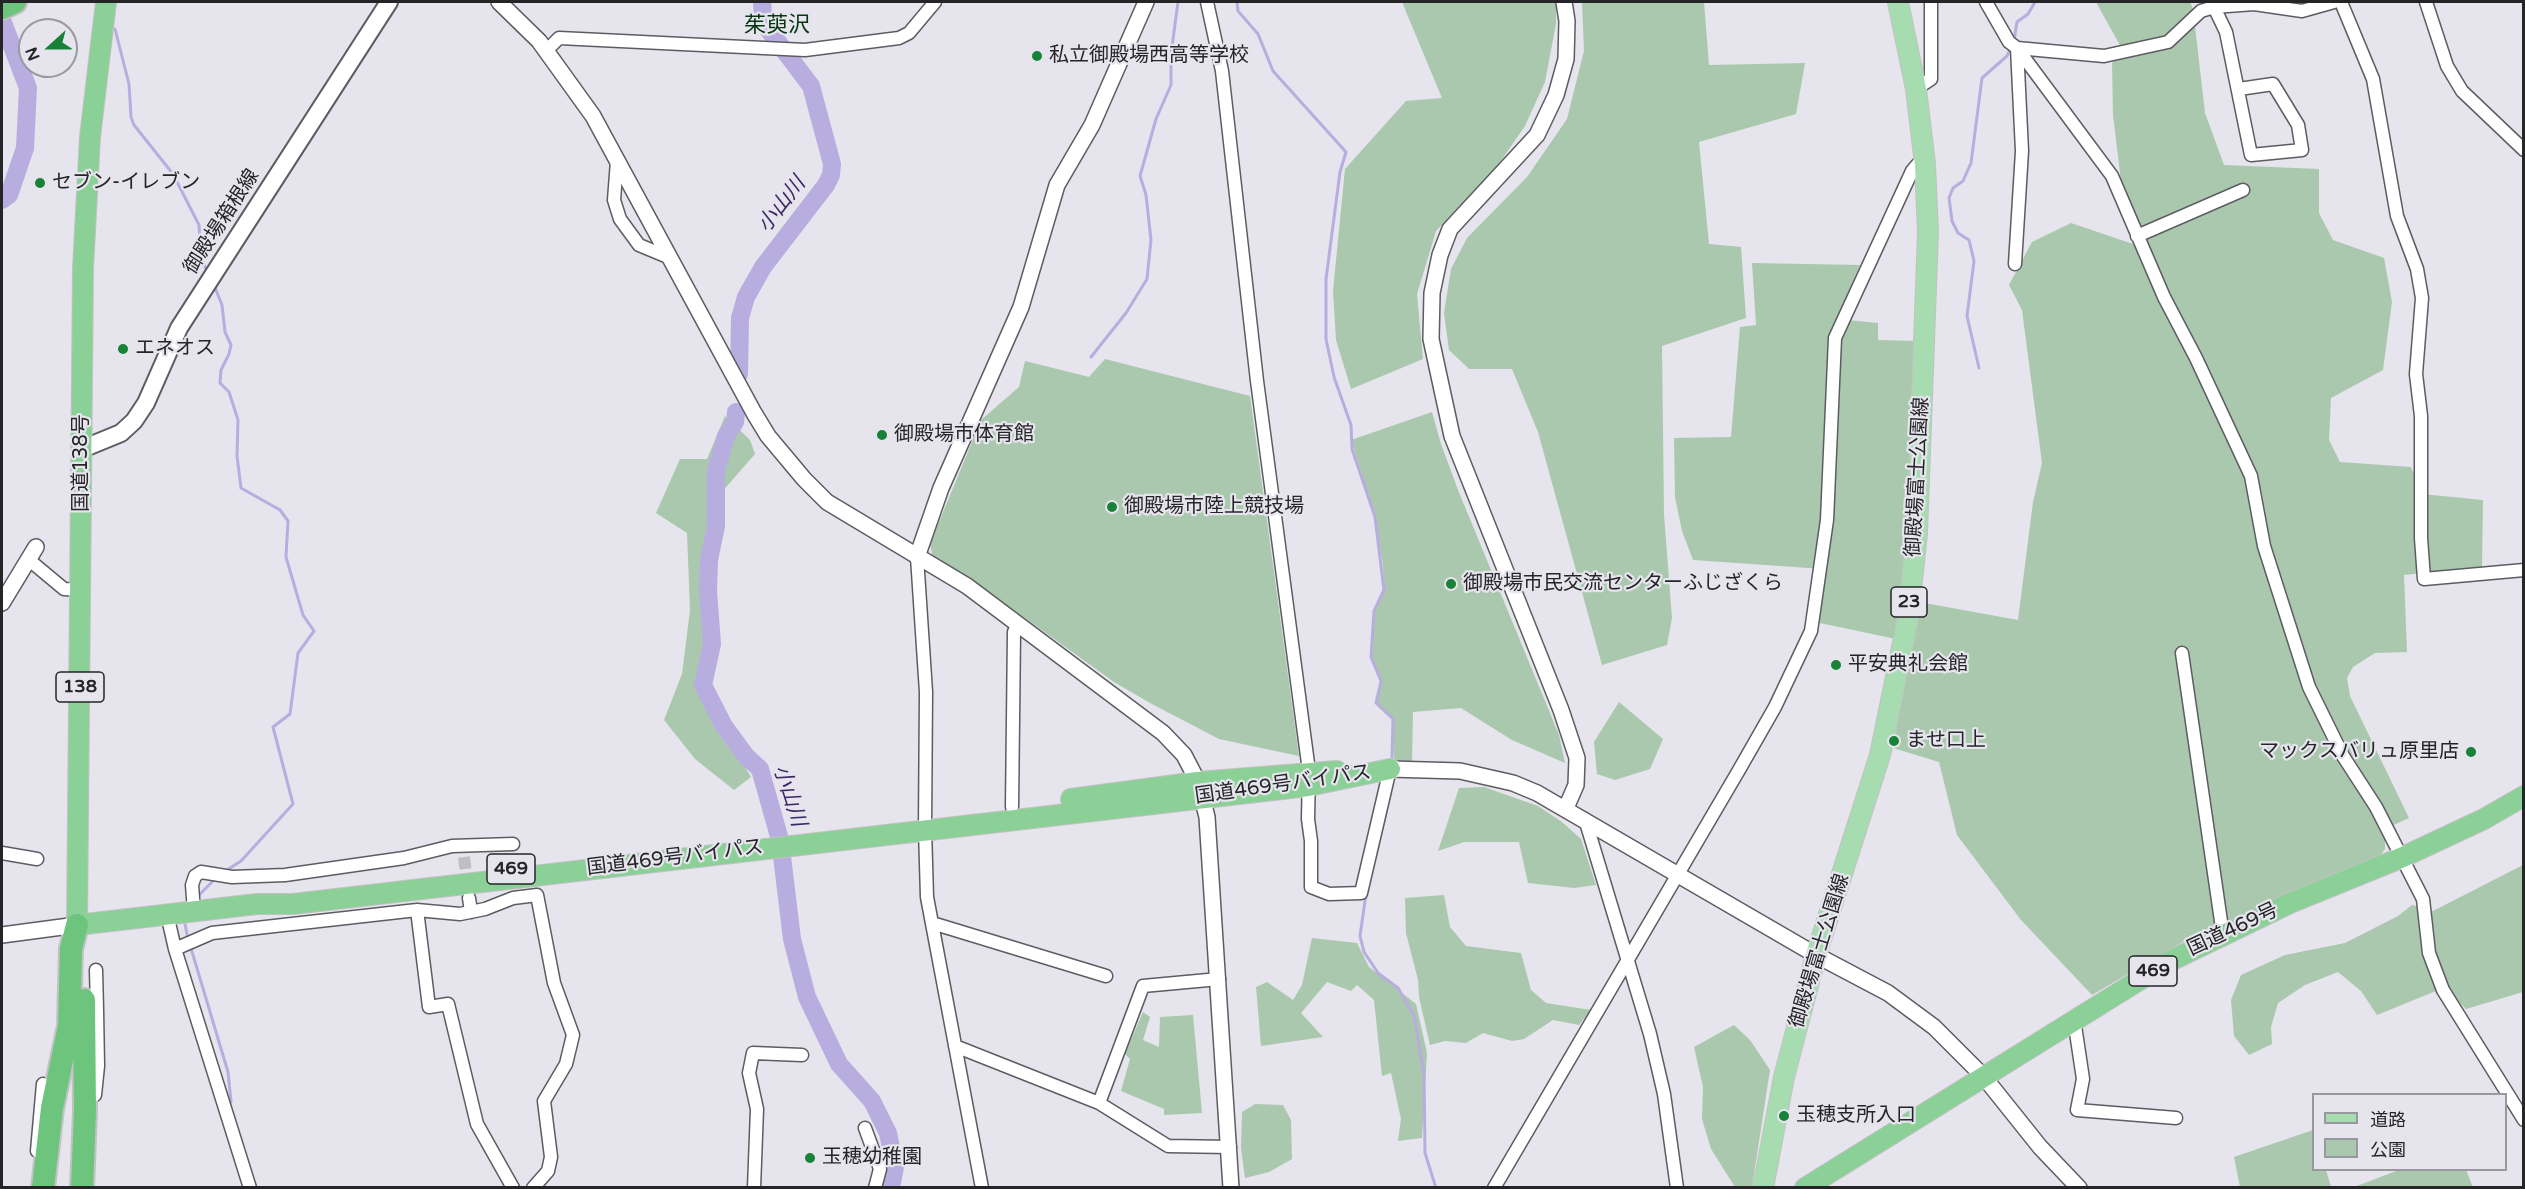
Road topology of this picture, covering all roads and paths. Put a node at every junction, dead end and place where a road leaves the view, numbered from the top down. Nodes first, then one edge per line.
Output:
1 (15, 2) edge
2 (106, 2) edge
3 (389, 2) edge
4 (499, 2) edge
5 (935, 2) edge
6 (1146, 2) edge
7 (1207, 2) edge
8 (1564, 2) edge
9 (1898, 2) edge
10 (1931, 2) edge
11 (1986, 2) edge
12 (2334, 2) edge
13 (2342, 2) edge
14 (2426, 2) edge
15 (2, 8) edge
16 (2214, 8) junction
17 (2017, 48) junction
18 (546, 51) junction
19 (1916, 89) junction
20 (2239, 89) junction
21 (2523, 150) edge
22 (617, 161) junction
23 (1925, 164) junction
24 (2243, 190) dead end
25 (2137, 236) junction
26 (668, 257) junction
27 (2015, 264) dead end
28 (82, 449) junction
29 (32, 553) joint
30 (917, 557) junction
31 (2523, 570) edge
32 (81, 590) junction
33 (2, 603) edge
34 (1017, 625) junction
35 (2182, 653) dead end
36 (1389, 769) junction
37 (1309, 778) junction
38 (1200, 789) junction
39 (2523, 796) edge
40 (1012, 807) junction
41 (1566, 808) junction
42 (1585, 819) junction
43 (925, 823) junction
44 (513, 844) dead end
45 (2, 854) edge
46 (2403, 857) junction
47 (38, 859) dead end
48 (1678, 875) junction
49 (469, 898) tunnel mouth
50 (417, 910) junction
51 (194, 911) junction
52 (471, 912) junction
53 (167, 914) junction
54 (932, 923) junction
55 (77, 926) junction
56 (2, 934) edge
57 (2223, 935) junction
58 (175, 949) junction
59 (1816, 955) junction
60 (1627, 960) junction
61 (96, 970) dead end
62 (1106, 976) dead end
63 (1219, 980) junction
64 (90, 1010) junction
65 (2074, 1019) junction
66 (955, 1046) junction
67 (802, 1055) dead end
68 (1984, 1077) junction
69 (43, 1083) dead end
70 (2506, 1093) edge
71 (2507, 1094) edge
72 (1100, 1103) junction
73 (2176, 1118) dead end
74 (2523, 1120) edge
75 (865, 1128) dead end
76 (1230, 1147) junction
77 (1815, 1186) edge
78 (33, 1188) edge
79 (43, 1188) edge
80 (82, 1188) edge
81 (92, 1188) edge
82 (250, 1188) edge
83 (513, 1188) edge
84 (533, 1188) edge
85 (754, 1188) edge
86 (876, 1188) edge
87 (982, 1188) edge
88 (1232, 1188) edge
89 (1494, 1188) edge
90 (1677, 1188) edge
91 (1763, 1188) edge
92 (2079, 1188) edge

1 - 15 highway
2 - 28 highway, 国道138号 / 138
3 - 28 main road, 御殿場箱根線
4 - 18 street
5 - 18 street
6 - 30 street
7 - 37 street
8 - 41 street
9 - 19 main road, 御殿場富士公園線 / 23
10 - 19 street
11 - 17 street
12 - 16 street
13 - 31 street
14 - 21 street
16 - 17 street
16 - 20 street
17 - 25 street
17 - 27 street
18 - 22 street
19 - 23 main road, 御殿場富士公園線 / 23
20 - 20 street
22 - 26 street
22 - 26 street
23 - 48 street
23 - 59 main road, 御殿場富士公園線 / 23
24 - 25 street
25 - 46 street
26 - 30 street
28 - 32 highway, 国道138号 / 138
29 - 32 street
29 - 33 street
30 - 34 street
30 - 43 street
32 - 55 highway, 国道138号 / 138
34 - 38 street
34 - 40 street
35 - 57 street
36 - 37 highway, 国道469号バイパス
36 - 37 street
36 - 41 street
37 - 38 highway, 国道469号バイパス
38 - 40 highway, 国道469号バイパス
38 - 43 highway, 国道469号バイパス
38 - 63 street
39 - 46 highway, 国道469号 / 469
40 - 43 highway, 国道469号バイパス
41 - 42 street
42 - 48 street
42 - 60 street
43 - 51 highway, 国道469号バイパス / 469
43 - 54 street
44 - 51 street
45 - 47 street
46 - 57 highway, 国道469号 / 469
46 - 70 street
48 - 59 street
48 - 60 street
49 - 52 street
50 - 52 street
50 - 58 street
50 - 83 street
51 - 53 highway, 国道469号バイパス / 469
52 - 84 street
53 - 55 highway, 国道469号バイパス / 469
53 - 58 street
54 - 62 street
54 - 66 street
55 - 56 street
55 - 64 highway, 138
55 - 79 highway, 138
57 - 65 highway, 国道469号 / 469
58 - 82 street
59 - 68 street
59 - 91 main road, 御殿場富士公園線 / 23
60 - 89 street
60 - 90 street
61 - 64 street
63 - 72 street
63 - 76 street
64 - 80 highway, 138
64 - 81 street
65 - 68 highway, 国道469号 / 469
65 - 73 street
66 - 72 street
66 - 87 street
67 - 85 street
68 - 77 highway, 国道469号 / 469
68 - 92 street
69 - 78 street
71 - 74 street
72 - 76 street
75 - 86 street
76 - 88 street

